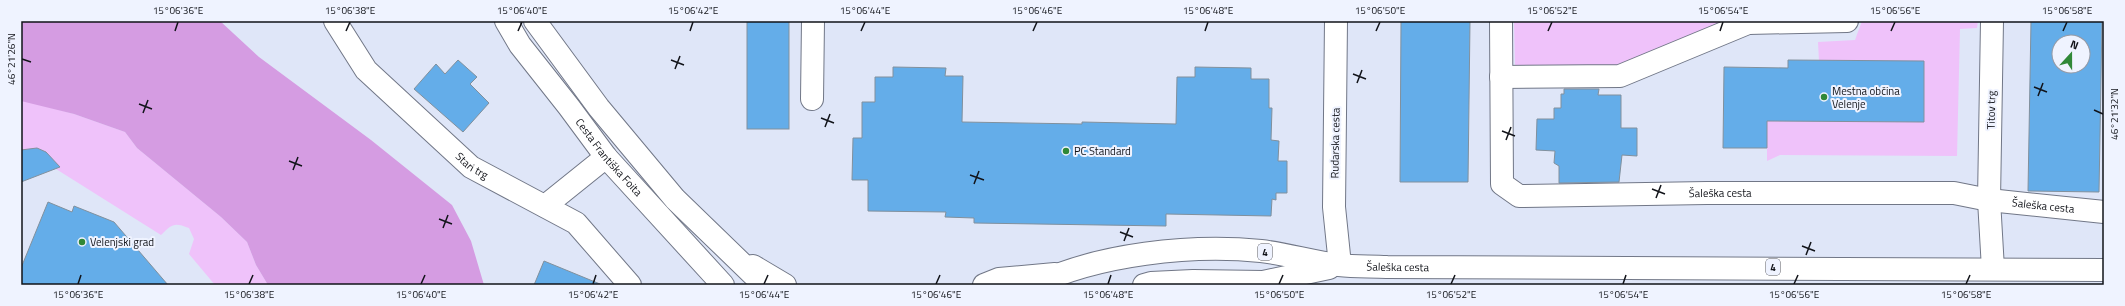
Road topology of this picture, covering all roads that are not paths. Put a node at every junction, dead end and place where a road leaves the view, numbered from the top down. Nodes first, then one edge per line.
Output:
1 (335, 21) edge
2 (506, 21) edge
3 (535, 21) edge
4 (813, 21) edge
5 (1336, 21) edge
6 (1502, 21) edge
7 (1847, 21) edge
8 (1992, 21) edge
9 (1748, 22) edge
10 (1502, 78) junction
11 (812, 99) dead end
12 (606, 157) junction
13 (1989, 200) junction
14 (545, 206) junction
15 (2104, 212) edge
16 (733, 254) junction
17 (1340, 265) junction
18 (1993, 269) junction
19 (2104, 270) edge
20 (1055, 274) junction
21 (630, 285) edge
22 (723, 285) edge
23 (764, 285) edge
24 (785, 285) edge
25 (984, 285) edge
26 (1034, 285) edge
27 (1144, 285) edge

1 - 14 street, Stari trg
2 - 12 street, Cesta Františka Foita
3 - 16 street
4 - 11 street
5 - 17 street, Rudarska cesta
6 - 10 street, Šaleška cesta
7 - 9 street
8 - 13 street, Titov trg
9 - 10 street
10 - 13 street, Šaleška cesta
12 - 14 street
12 - 22 street, Cesta Františka Foita
13 - 15 street, Šaleška cesta
13 - 18 street, Titov trg
14 - 21 street, Stari trg
16 - 23 street
16 - 24 street
17 - 18 street, Šaleška cesta / 4
17 - 20 street, Šaleška cesta / 4
17 - 27 street, Šaleška cesta
18 - 19 street, Šaleška cesta / 4
20 - 25 street
20 - 26 street, Šaleška cesta / 4

